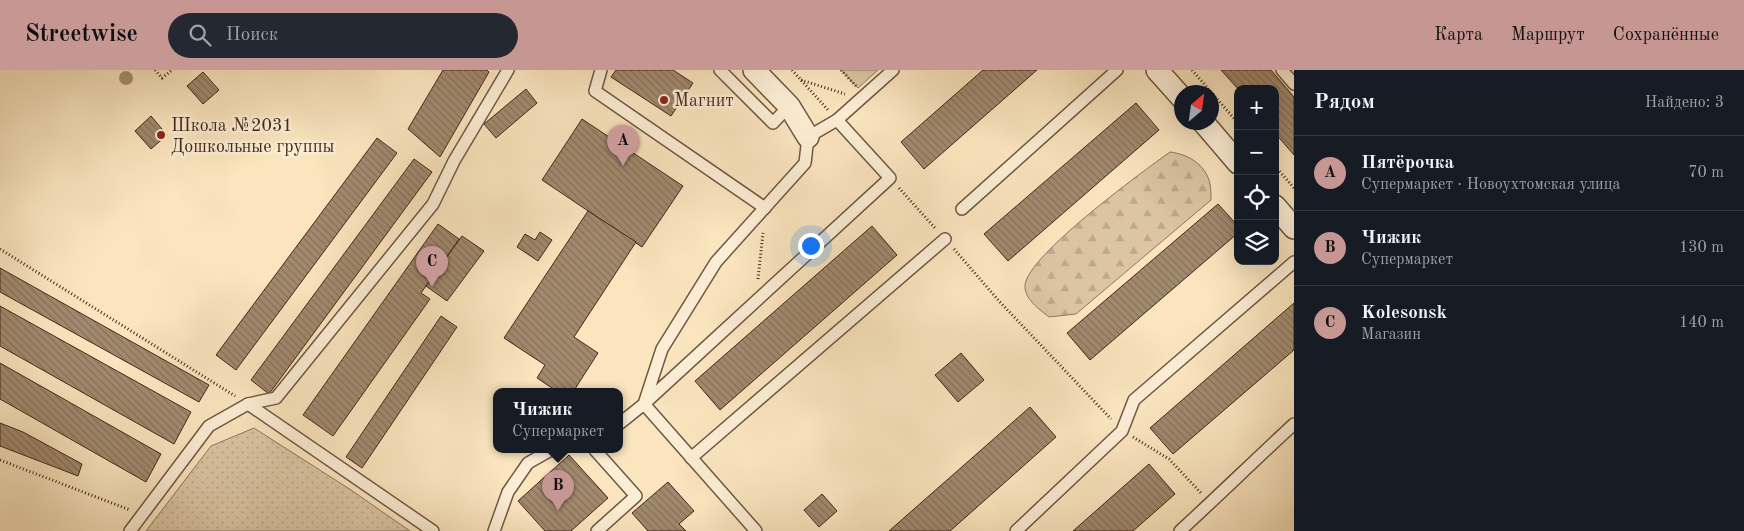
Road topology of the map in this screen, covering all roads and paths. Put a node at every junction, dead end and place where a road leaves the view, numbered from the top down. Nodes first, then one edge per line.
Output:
1 (155, 70) edge
2 (172, 70) edge
3 (508, 70) edge
4 (601, 70) edge
5 (720, 70) edge
6 (754, 70) edge
7 (792, 70) edge
8 (841, 70) edge
9 (892, 70) edge
10 (1117, 70) edge
11 (1157, 70) edge
12 (1192, 70) edge
13 (1282, 70) edge
14 (800, 79) junction
15 (1294, 84) edge
16 (858, 88) dead end
17 (1174, 89) edge
18 (850, 95) dead end
19 (790, 106) junction
20 (1234, 118) edge
21 (837, 120) junction
22 (1210, 130) edge
23 (808, 137) junction
24 (1234, 158) edge
25 (1279, 171) edge
26 (890, 178) junction
27 (1294, 188) edge
28 (765, 208) junction
29 (962, 209) dead end
30 (1279, 211) edge
31 (1294, 228) edge
32 (945, 239) junction
33 (0, 249) edge
34 (1294, 262) edge
35 (755, 302) junction
36 (248, 404) junction
37 (644, 404) junction
38 (623, 421) edge
39 (1294, 424) edge
40 (1122, 430) junction
41 (546, 453) edge
42 (598, 453) edge
43 (691, 458) junction
44 (0, 460) edge
45 (1211, 504) junction
46 (142, 514) junction
47 (130, 531) edge
48 (433, 531) edge
49 (494, 531) edge
50 (597, 531) edge
51 (756, 531) edge
52 (1016, 531) edge
53 (1180, 531) edge

1 - 2 path
3 - 36 lane
4 - 28 lane
5 - 19 lane
6 - 19 street
7 - 14 path
8 - 16 path
9 - 21 lane
10 - 29 lane
11 - 17 street
12 - 20 path
13 - 15 lane
14 - 18 path
14 - 21 path
19 - 23 street
21 - 23 lane
21 - 26 lane
22 - 24 street
23 - 28 lane
25 - 27 path
26 - 32 path
26 - 35 lane
28 - 35 path
28 - 37 lane
30 - 31 street
32 - 40 path
32 - 43 lane
33 - 36 path
34 - 40 lane
35 - 37 lane
36 - 46 lane
36 - 48 lane
37 - 38 lane
37 - 43 lane
39 - 45 lane
40 - 45 path
40 - 52 lane
41 - 49 lane
42 - 50 lane
43 - 51 lane
44 - 46 path
45 - 53 lane
46 - 47 lane

